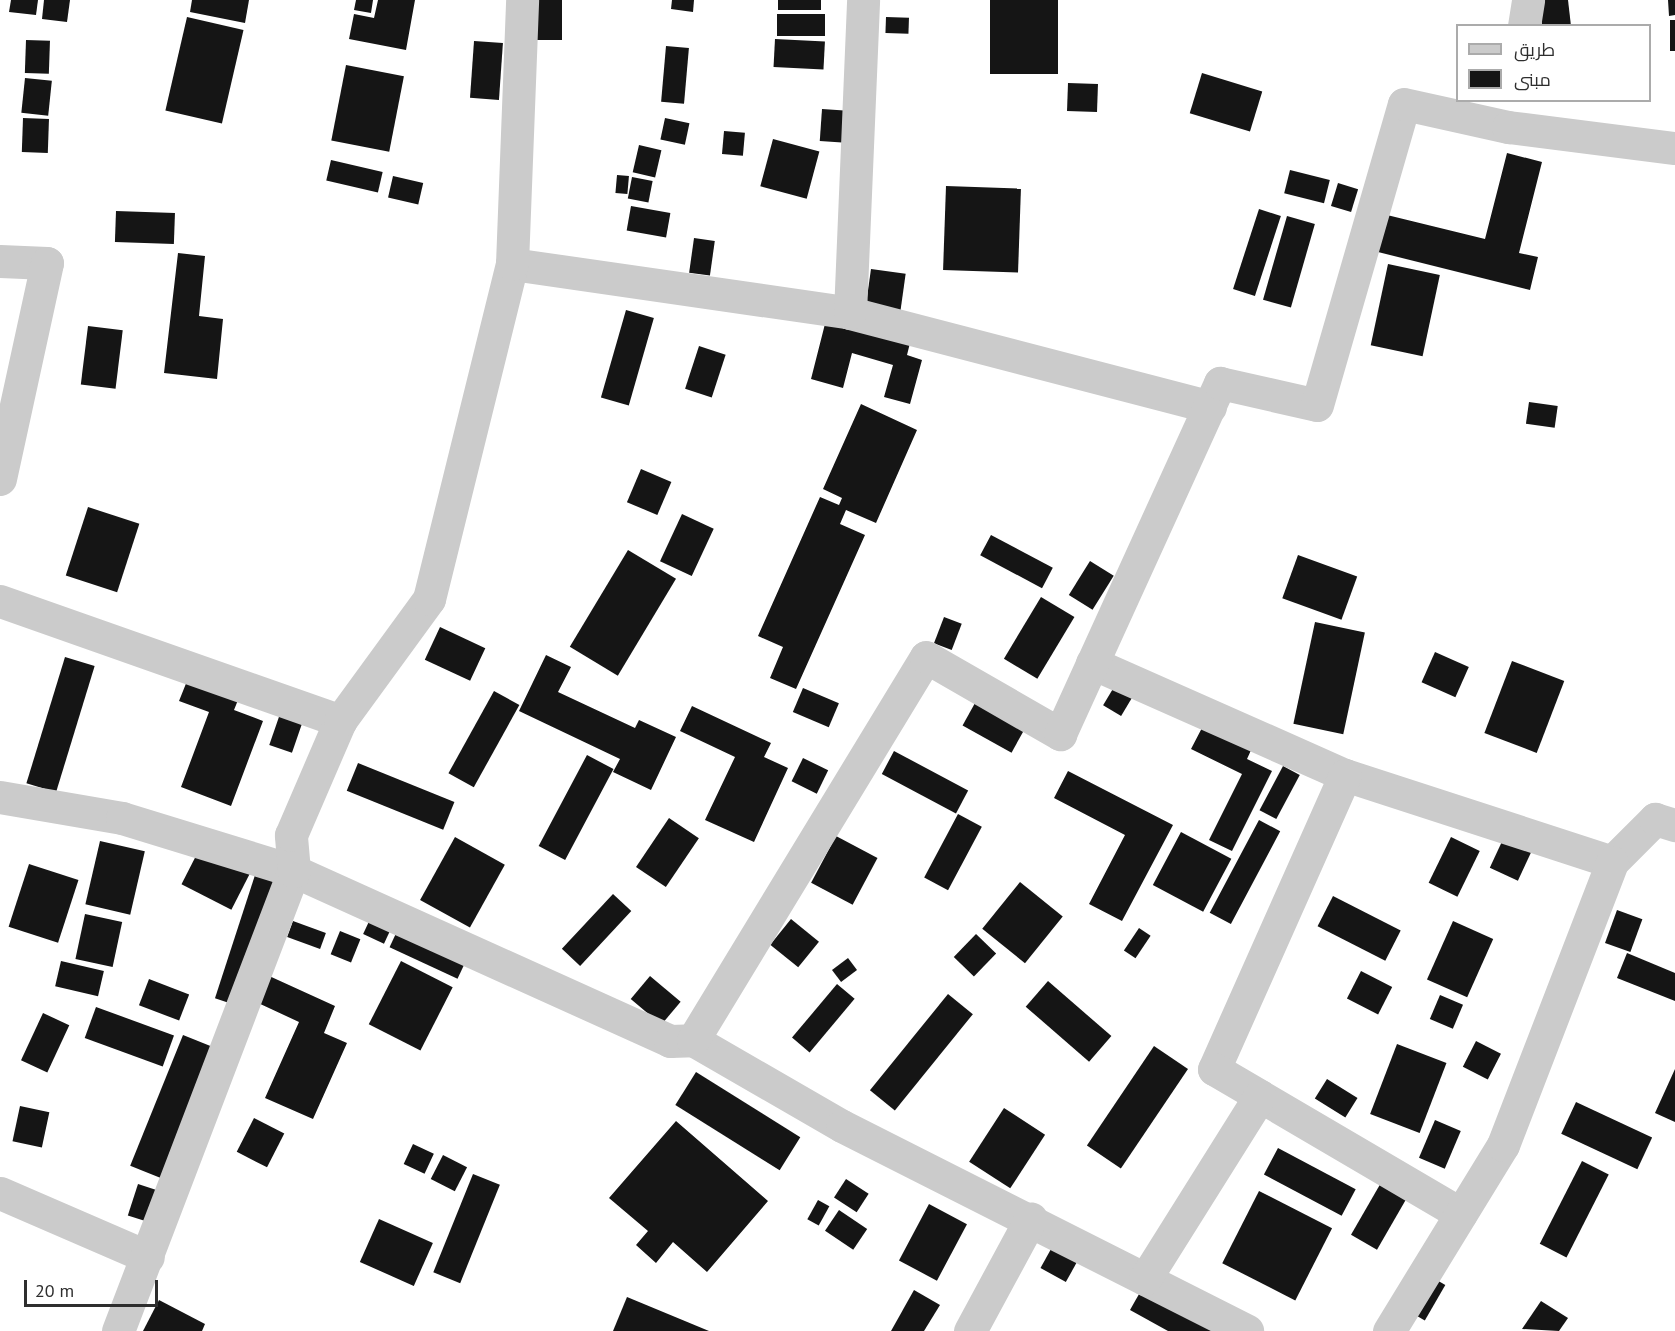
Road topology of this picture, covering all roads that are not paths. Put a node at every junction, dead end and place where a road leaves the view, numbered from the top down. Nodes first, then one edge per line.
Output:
1 (522, 0) edge
2 (863, 0) edge
3 (1528, 0) edge
4 (1524, 24) edge
5 (1510, 114) edge
6 (1675, 148) edge
7 (0, 261) edge
8 (512, 264) junction
9 (850, 313) junction
10 (1210, 407) junction
11 (0, 479) edge
12 (0, 601) edge
13 (1092, 663) junction
14 (340, 721) junction
15 (1345, 775) junction
16 (0, 797) edge
17 (1675, 825) edge
18 (1612, 862) junction
19 (294, 871) junction
20 (693, 1040) junction
21 (1260, 1096) junction
22 (0, 1193) edge
23 (1461, 1214) junction
24 (1031, 1218) junction
25 (148, 1257) junction
26 (1145, 1279) junction
27 (118, 1331) edge
28 (970, 1331) edge
29 (1247, 1331) edge
30 (1389, 1331) edge

1 - 8 street
2 - 9 street
3 - 4 street
5 - 6 street
5 - 10 street
7 - 11 street
8 - 9 street
8 - 14 street
9 - 10 street
10 - 13 street
12 - 14 street
13 - 15 street
13 - 20 street
14 - 19 street
15 - 18 street
15 - 21 street
16 - 19 street
17 - 18 street
18 - 23 street
19 - 20 street
19 - 25 street
20 - 24 street
21 - 23 street
21 - 26 street
22 - 25 street
23 - 30 street
24 - 26 street
24 - 28 street
25 - 27 street
26 - 29 street

